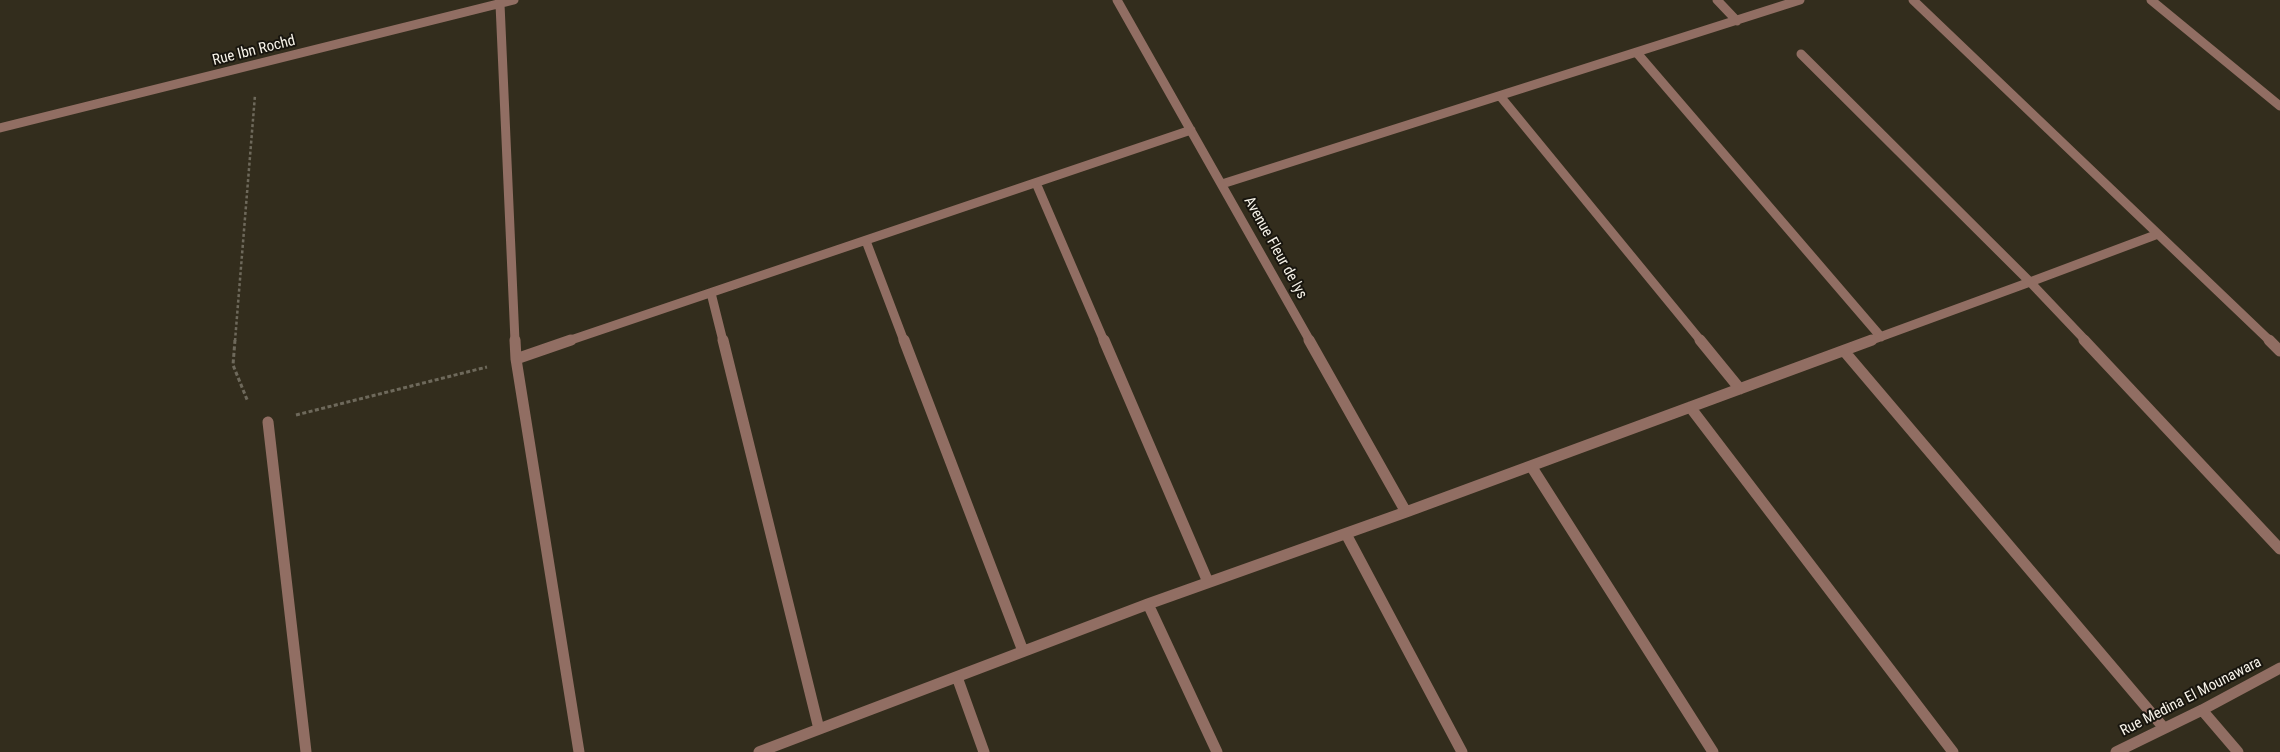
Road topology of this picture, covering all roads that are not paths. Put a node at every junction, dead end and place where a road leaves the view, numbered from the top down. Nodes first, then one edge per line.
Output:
1 (514, 0) edge
2 (1117, 0) edge
3 (1717, 0) edge
4 (1800, 0) edge
5 (1913, 0) edge
6 (2151, 0) edge
7 (500, 4) junction
8 (1737, 21) junction
9 (1637, 53) junction
10 (1801, 54) dead end
11 (1500, 96) junction
12 (2280, 106) edge
13 (0, 128) edge
14 (1192, 130) junction
15 (1036, 183) junction
16 (1222, 184) junction
17 (2158, 234) junction
18 (866, 241) junction
19 (2030, 282) junction
20 (711, 293) junction
21 (1881, 337) junction
22 (1844, 351) junction
23 (2280, 351) edge
24 (516, 359) junction
25 (1740, 389) junction
26 (1690, 407) junction
27 (268, 422) road end
28 (1531, 466) junction
29 (1406, 512) junction
30 (1346, 534) junction
31 (2280, 550) edge
32 (1208, 582) junction
33 (1148, 604) junction
34 (1023, 651) junction
35 (2280, 668) edge
36 (957, 677) junction
37 (2202, 710) junction
38 (2164, 728) junction
39 (819, 729) junction
40 (306, 752) edge
41 (579, 752) edge
42 (759, 752) edge
43 (984, 752) edge
44 (1216, 752) edge
45 (1462, 752) edge
46 (1713, 752) edge
47 (1953, 752) edge
48 (2116, 752) edge
49 (2238, 752) edge

1 - 7 street, Rue Ibn Rochd
2 - 14 street, Avenue Fleur de lys
3 - 8 street
4 - 8 street
5 - 17 street
6 - 12 street
7 - 13 street, Rue Ibn Rochd
7 - 24 street
8 - 9 street
9 - 11 street
9 - 21 street
10 - 19 street
11 - 16 street
11 - 25 street
14 - 15 street
14 - 16 street, Avenue Fleur de lys
15 - 18 street
15 - 32 street
16 - 29 street, Avenue Fleur de lys
17 - 19 street
17 - 23 street
18 - 20 street
18 - 34 street
19 - 21 street
19 - 31 street
20 - 24 street
20 - 39 street
21 - 22 street
22 - 25 street
22 - 38 street
24 - 41 street
25 - 26 street
26 - 28 street
26 - 47 street
27 - 40 street
28 - 29 street
28 - 46 street
29 - 30 street
30 - 32 street
30 - 45 street
32 - 33 street
33 - 34 street
33 - 44 street
34 - 36 street
35 - 37 street, Rue Medina El Mounawara
36 - 39 street
36 - 43 street
37 - 38 street, Rue Medina El Mounawara
37 - 49 street
38 - 48 street, Rue Medina El Mounawara
39 - 42 street

